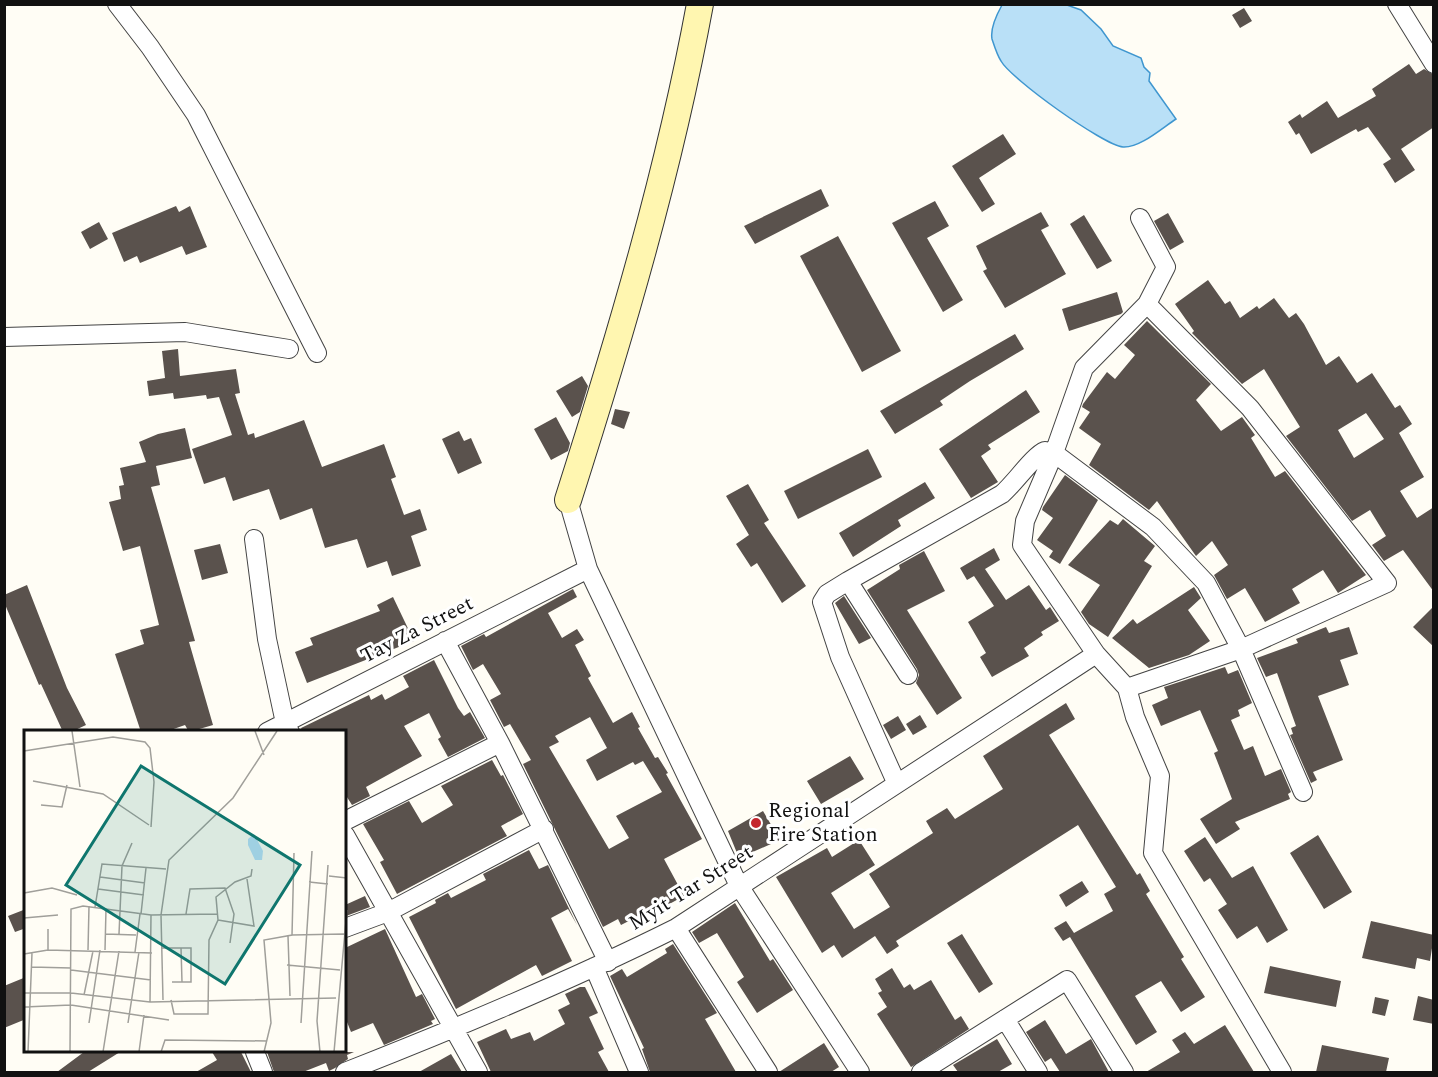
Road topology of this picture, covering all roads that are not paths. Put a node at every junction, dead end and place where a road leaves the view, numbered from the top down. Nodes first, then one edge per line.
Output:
1 (117, 4) edge
2 (700, 4) edge
3 (1397, 4) edge
4 (1434, 64) edge
5 (1140, 218) dead end
6 (1147, 304) junction
7 (4, 337) edge
8 (289, 349) dead end
9 (317, 353) dead end
10 (1054, 453) junction
11 (568, 500) joint
12 (254, 539) dead end
13 (588, 569) junction
14 (848, 581) junction
15 (445, 641) junction
16 (1241, 648) junction
17 (1096, 654) junction
18 (908, 675) dead end
19 (1127, 688) junction
20 (288, 727) edge
21 (500, 743) junction
22 (896, 782) junction
23 (1304, 792) dead end
24 (346, 820) edge
25 (544, 829) junction
26 (346, 837) edge
27 (739, 886) junction
28 (388, 912) junction
29 (346, 928) edge
30 (676, 928) junction
31 (601, 964) junction
32 (1005, 1019) junction
33 (453, 1030) junction
34 (255, 1053) edge
35 (263, 1072) edge
36 (350, 1072) edge
37 (478, 1072) edge
38 (639, 1072) edge
39 (768, 1072) edge
40 (860, 1072) edge
41 (921, 1072) edge
42 (1038, 1072) edge
43 (1124, 1072) edge
44 (1282, 1072) edge

1 - 9 street
2 - 11 street
3 - 4 street
5 - 6 street
6 - 10 street
6 - 16 street
7 - 8 street
10 - 14 street
10 - 16 street
10 - 17 street
11 - 13 street
12 - 20 street
13 - 15 street, Tay Za Street
13 - 27 street
14 - 18 street
14 - 22 street
15 - 20 street, Tay Za Street
15 - 21 street
16 - 19 street
16 - 23 street
17 - 19 street
17 - 22 street, Myit Tar Street
19 - 44 street
21 - 24 street
21 - 25 street
22 - 27 street, Myit Tar Street
25 - 28 street
25 - 31 street
26 - 28 street
27 - 30 street, Myit Tar Street
27 - 40 street
28 - 29 street
28 - 33 street
30 - 31 street, Myit Tar Street
30 - 39 street
31 - 33 street, Myit Tar Street
31 - 38 street
32 - 41 street
32 - 42 street
32 - 43 street
33 - 36 street, Myit Tar Street
33 - 37 street
34 - 35 street

